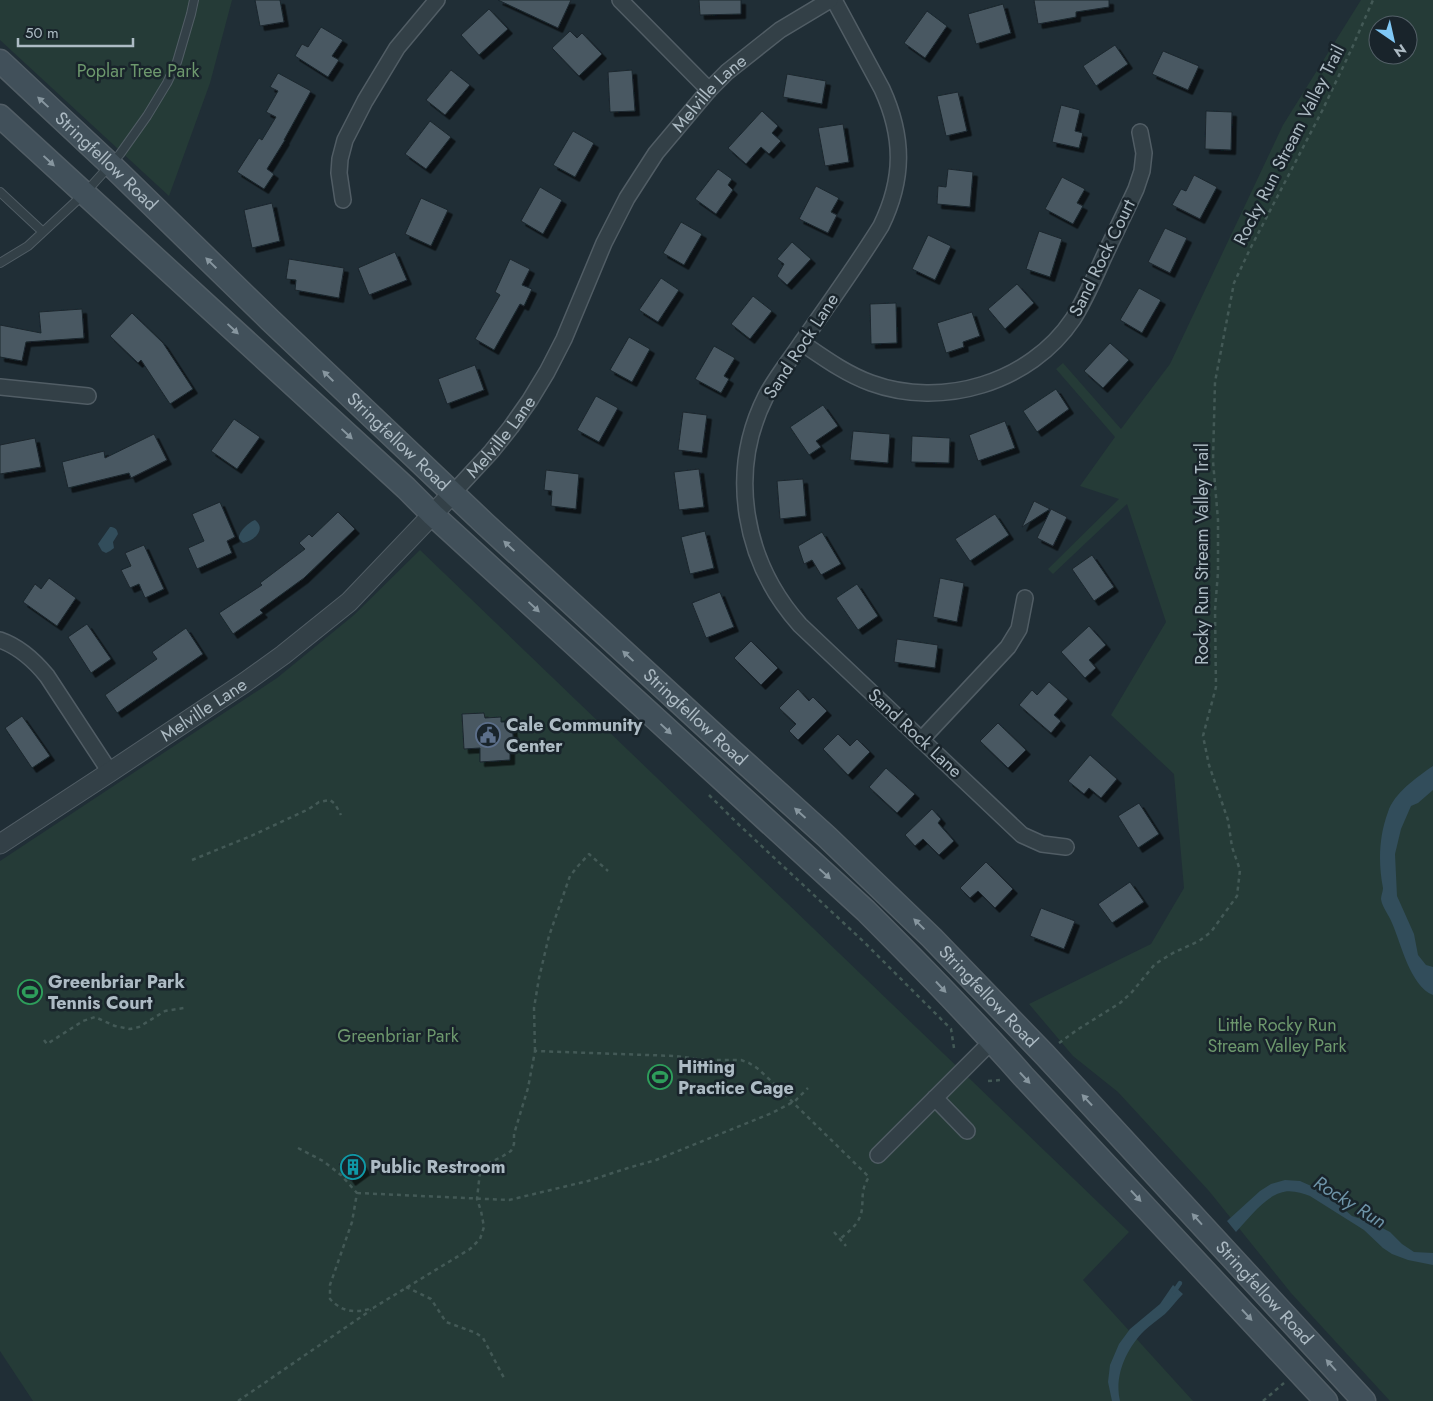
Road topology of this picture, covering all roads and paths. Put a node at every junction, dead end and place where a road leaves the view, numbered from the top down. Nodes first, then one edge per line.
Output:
1 (194, 0) edge
2 (437, 0) edge
3 (620, 0) edge
4 (830, 0) edge
5 (834, 0) edge
6 (1373, 0) edge
7 (0, 61) edge
8 (708, 90) junction
9 (0, 116) edge
10 (1140, 132) dead end
11 (111, 165) junction
12 (0, 192) edge
13 (85, 194) junction
14 (343, 200) dead end
15 (43, 232) junction
16 (0, 263) edge
17 (802, 343) junction
18 (0, 387) edge
19 (88, 396) dead end
20 (453, 494) junction
21 (433, 515) junction
22 (1026, 598) dead end
23 (0, 640) edge
24 (921, 740) junction
25 (110, 772) junction
26 (708, 794) dead end
27 (341, 815) dead end
28 (0, 844) edge
29 (1066, 847) dead end
30 (192, 860) dead end
31 (608, 872) dead end
32 (184, 1008) dead end
33 (44, 1040) dead end
34 (992, 1041) junction
35 (1056, 1045) dead end
36 (954, 1048) dead end
37 (535, 1051) junction
38 (808, 1088) dead end
39 (935, 1098) junction
40 (794, 1101) junction
41 (966, 1131) dead end
42 (298, 1148) dead end
43 (878, 1155) dead end
44 (357, 1193) junction
45 (477, 1199) junction
46 (834, 1232) dead end
47 (840, 1239) junction
48 (846, 1246) dead end
49 (406, 1287) junction
50 (373, 1308) junction
51 (504, 1378) dead end
52 (1286, 1382) dead end
53 (238, 1401) edge
54 (1263, 1401) edge
55 (1326, 1401) edge
56 (1364, 1401) edge

1 - 11 lane
2 - 14 street
3 - 8 street
4 - 8 street, Melville Lane
5 - 17 street, Sand Rock Lane
6 - 35 path, Rocky Run Stream Valley Trail
11 -> 7 main road, Stringfellow Road
8 - 20 street, Melville Lane
9 -> 13 main road, Stringfellow Road
10 - 17 street, Sand Rock Court
11 - 13 lane
20 -> 11 main road, Stringfellow Road
12 - 15 lane
13 - 15 lane
13 -> 21 main road, Stringfellow Road
15 - 16 lane
17 - 24 street, Sand Rock Lane
18 - 19 street
20 - 21 street, Melville Lane
56 -> 20 main road, Stringfellow Road
21 - 25 street, Melville Lane
21 -> 34 main road, Stringfellow Road
22 - 24 street
23 - 25 street
24 - 29 street, Sand Rock Lane
25 - 28 street, Melville Lane
26 - 36 path
27 - 30 path
31 - 37 path
32 - 33 path
34 - 39 street
34 -> 55 main road, Stringfellow Road
37 - 40 path
37 - 45 path
38 - 40 path
39 - 41 street
39 - 43 street
40 - 45 path
40 - 47 path
42 - 44 path
44 - 45 path
44 - 50 path
45 - 49 path
46 - 47 path
47 - 48 path
49 - 50 path
49 - 51 path
50 - 53 path
52 - 54 path

